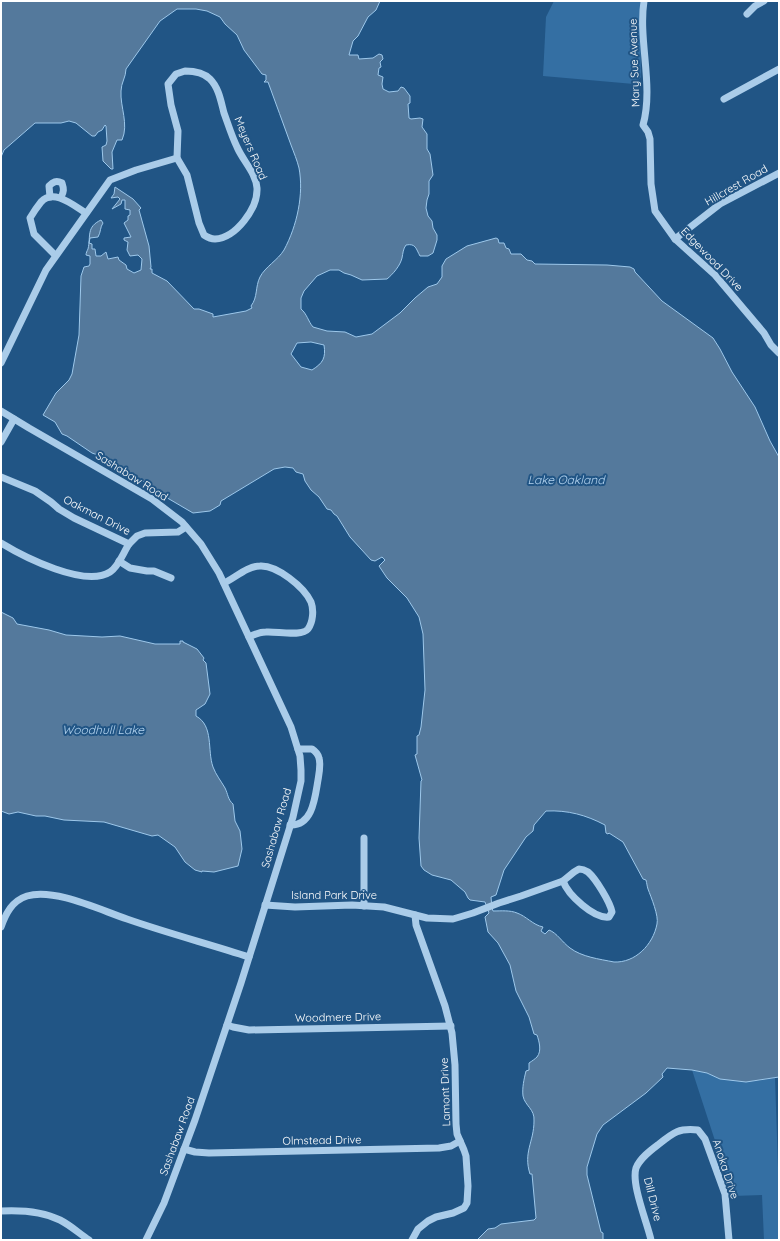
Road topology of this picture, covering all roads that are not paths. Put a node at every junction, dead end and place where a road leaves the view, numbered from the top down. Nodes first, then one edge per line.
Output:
1 (644, 1) edge
2 (764, 1) edge
3 (747, 14) dead end
4 (779, 69) edge
5 (724, 99) dead end
6 (643, 125) joint
7 (177, 158) junction
8 (779, 173) edge
9 (50, 197) junction
10 (61, 197) junction
11 (86, 213) junction
12 (676, 239) junction
13 (56, 255) junction
14 (779, 353) edge
15 (1, 363) edge
16 (1, 411) edge
17 (14, 419) junction
18 (1, 442) edge
19 (1, 477) edge
20 (186, 527) junction
21 (1, 543) edge
22 (129, 544) junction
23 (119, 561) junction
24 (171, 578) dead end
25 (224, 583) junction
26 (249, 637) junction
27 (298, 749) junction
28 (290, 825) junction
29 (364, 838) dead end
30 (564, 881) junction
31 (265, 905) junction
32 (364, 906) junction
33 (415, 916) junction
34 (1, 927) edge
35 (249, 957) junction
36 (227, 1025) junction
37 (451, 1026) junction
38 (698, 1130) joint
39 (460, 1141) junction
40 (184, 1149) junction
41 (1, 1210) edge
42 (89, 1240) edge
43 (146, 1240) edge
44 (412, 1240) edge
45 (651, 1240) edge
46 (729, 1240) edge

1 - 6 street, Mary Sue Avenue
2 - 3 street
4 - 5 street
6 - 12 street, Edgewood Drive
7 - 7 street, Meyers Road
7 - 11 street
8 - 12 street, Hillcrest Road
9 - 10 street
9 - 10 street
9 - 13 street
10 - 11 street
11 - 13 street
12 - 14 street, Edgewood Drive
13 - 15 street
16 - 17 street, Sashabaw Road
17 - 18 street
17 - 20 street, Sashabaw Road
19 - 22 street, Oakman Drive
20 - 22 street, Oakman Drive
20 - 25 street, Sashabaw Road
21 - 23 street
22 - 23 street
23 - 24 street
25 - 26 street, Sashabaw Road
25 - 26 street
26 - 27 street, Sashabaw Road
27 - 28 street, Sashabaw Road
27 - 28 street
28 - 31 street, Sashabaw Road
29 - 32 street
30 - 30 street, Island Park Drive
30 - 33 street, Island Park Drive
31 - 32 street, Island Park Drive
31 - 35 street, Sashabaw Road
32 - 33 street, Island Park Drive
33 - 37 street, Lamont Drive
34 - 35 street
35 - 36 street, Sashabaw Road
36 - 37 street, Woodmere Drive
36 - 40 street, Sashabaw Road
37 - 39 street, Lamont Drive
38 - 45 street, Dill Drive
38 - 46 street, Anoka Drive
39 - 40 street, Olmstead Drive
39 - 44 street, Lamont Drive
40 - 43 street, Sashabaw Road
41 - 42 street

